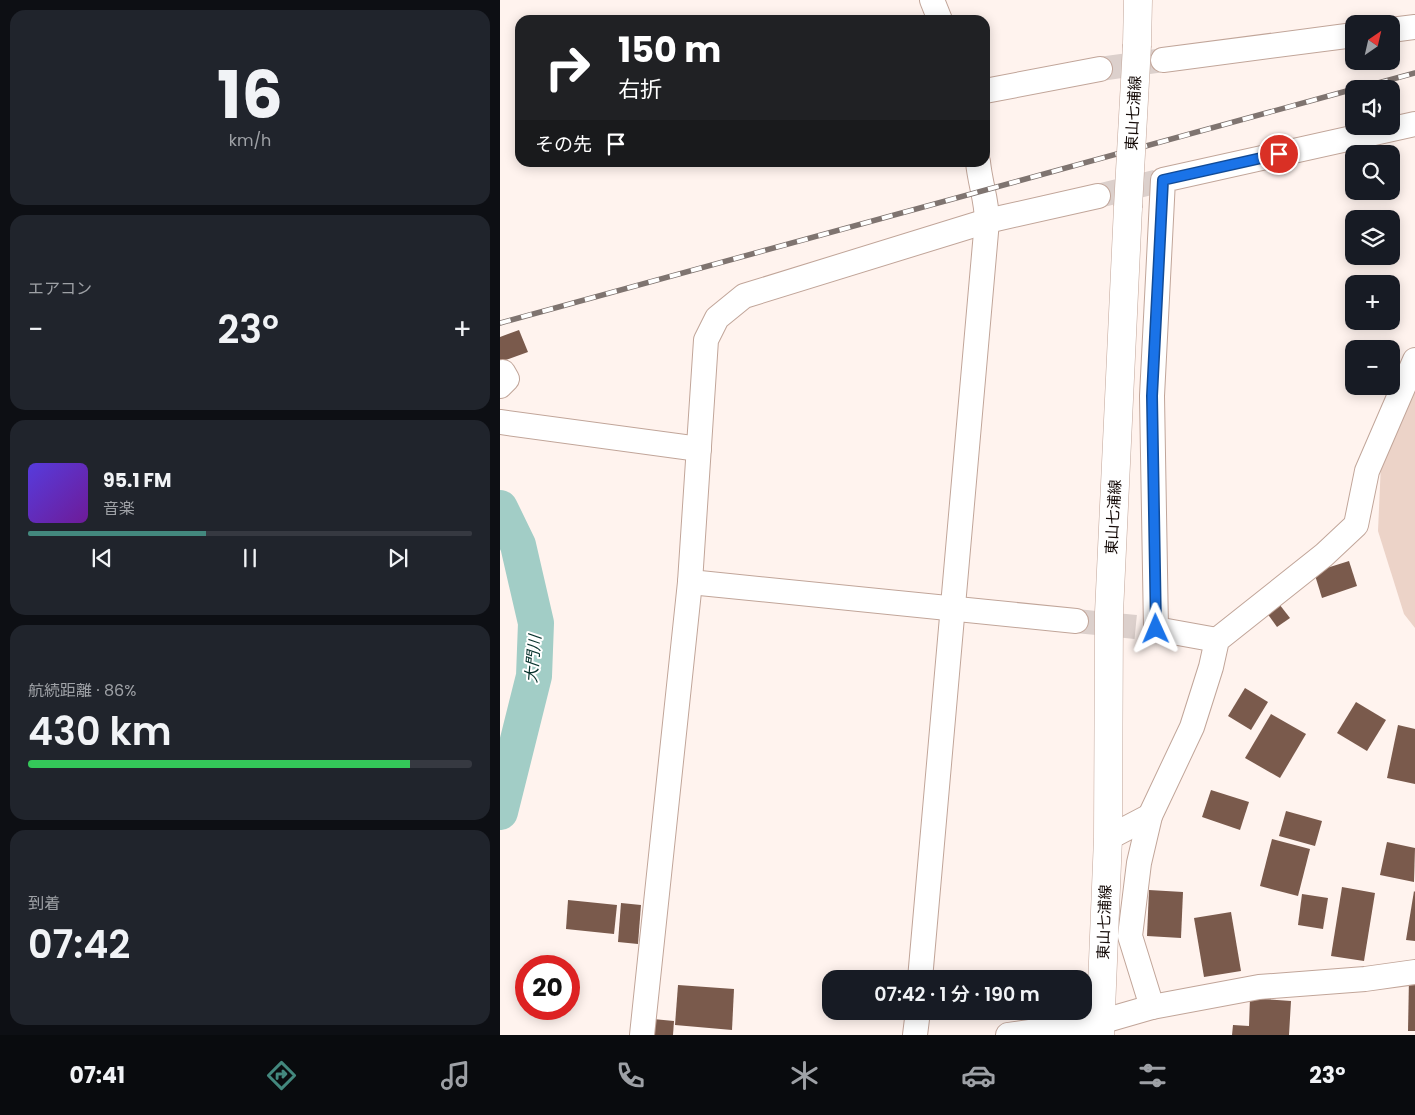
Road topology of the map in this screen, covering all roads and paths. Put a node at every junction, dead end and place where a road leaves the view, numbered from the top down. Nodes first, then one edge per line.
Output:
1 (932, 0) edge
2 (1138, 0) edge
3 (938, 15) edge
4 (1415, 27) edge
5 (1400, 29) edge
6 (1345, 36) edge
7 (1163, 60) tunnel mouth
8 (1100, 69) tunnel mouth
9 (990, 90) edge
10 (1415, 124) edge
11 (978, 167) edge
12 (1098, 196) tunnel mouth
13 (987, 221) junction
14 (1415, 360) edge
15 (500, 422) edge
16 (699, 449) junction
17 (690, 582) junction
18 (954, 608) junction
19 (1076, 621) tunnel mouth
20 (1217, 640) junction
21 (1150, 816) junction
22 (1108, 838) junction
23 (921, 970) edge
24 (1415, 972) edge
25 (1152, 1007) junction
26 (917, 1020) edge
27 (1100, 1028) edge
28 (642, 1035) edge
29 (915, 1035) edge
30 (1008, 1035) edge

1 - 3 lane
2 - 22 main road, 東山七浦線, bridge
4 - 5 lane
6 - 7 lane
8 - 9 lane
10 - 20 lane
11 - 13 lane
12 - 13 lane
13 - 16 lane
13 - 18 lane
14 - 20 lane
15 - 16 lane
16 - 17 lane
17 - 18 lane
17 - 28 lane
18 - 19 lane
18 - 23 lane
20 - 21 lane
21 - 22 lane
21 - 25 lane
22 - 27 main road, 東山七浦線
24 - 25 lane
25 - 27 lane
26 - 29 lane
27 - 30 lane

